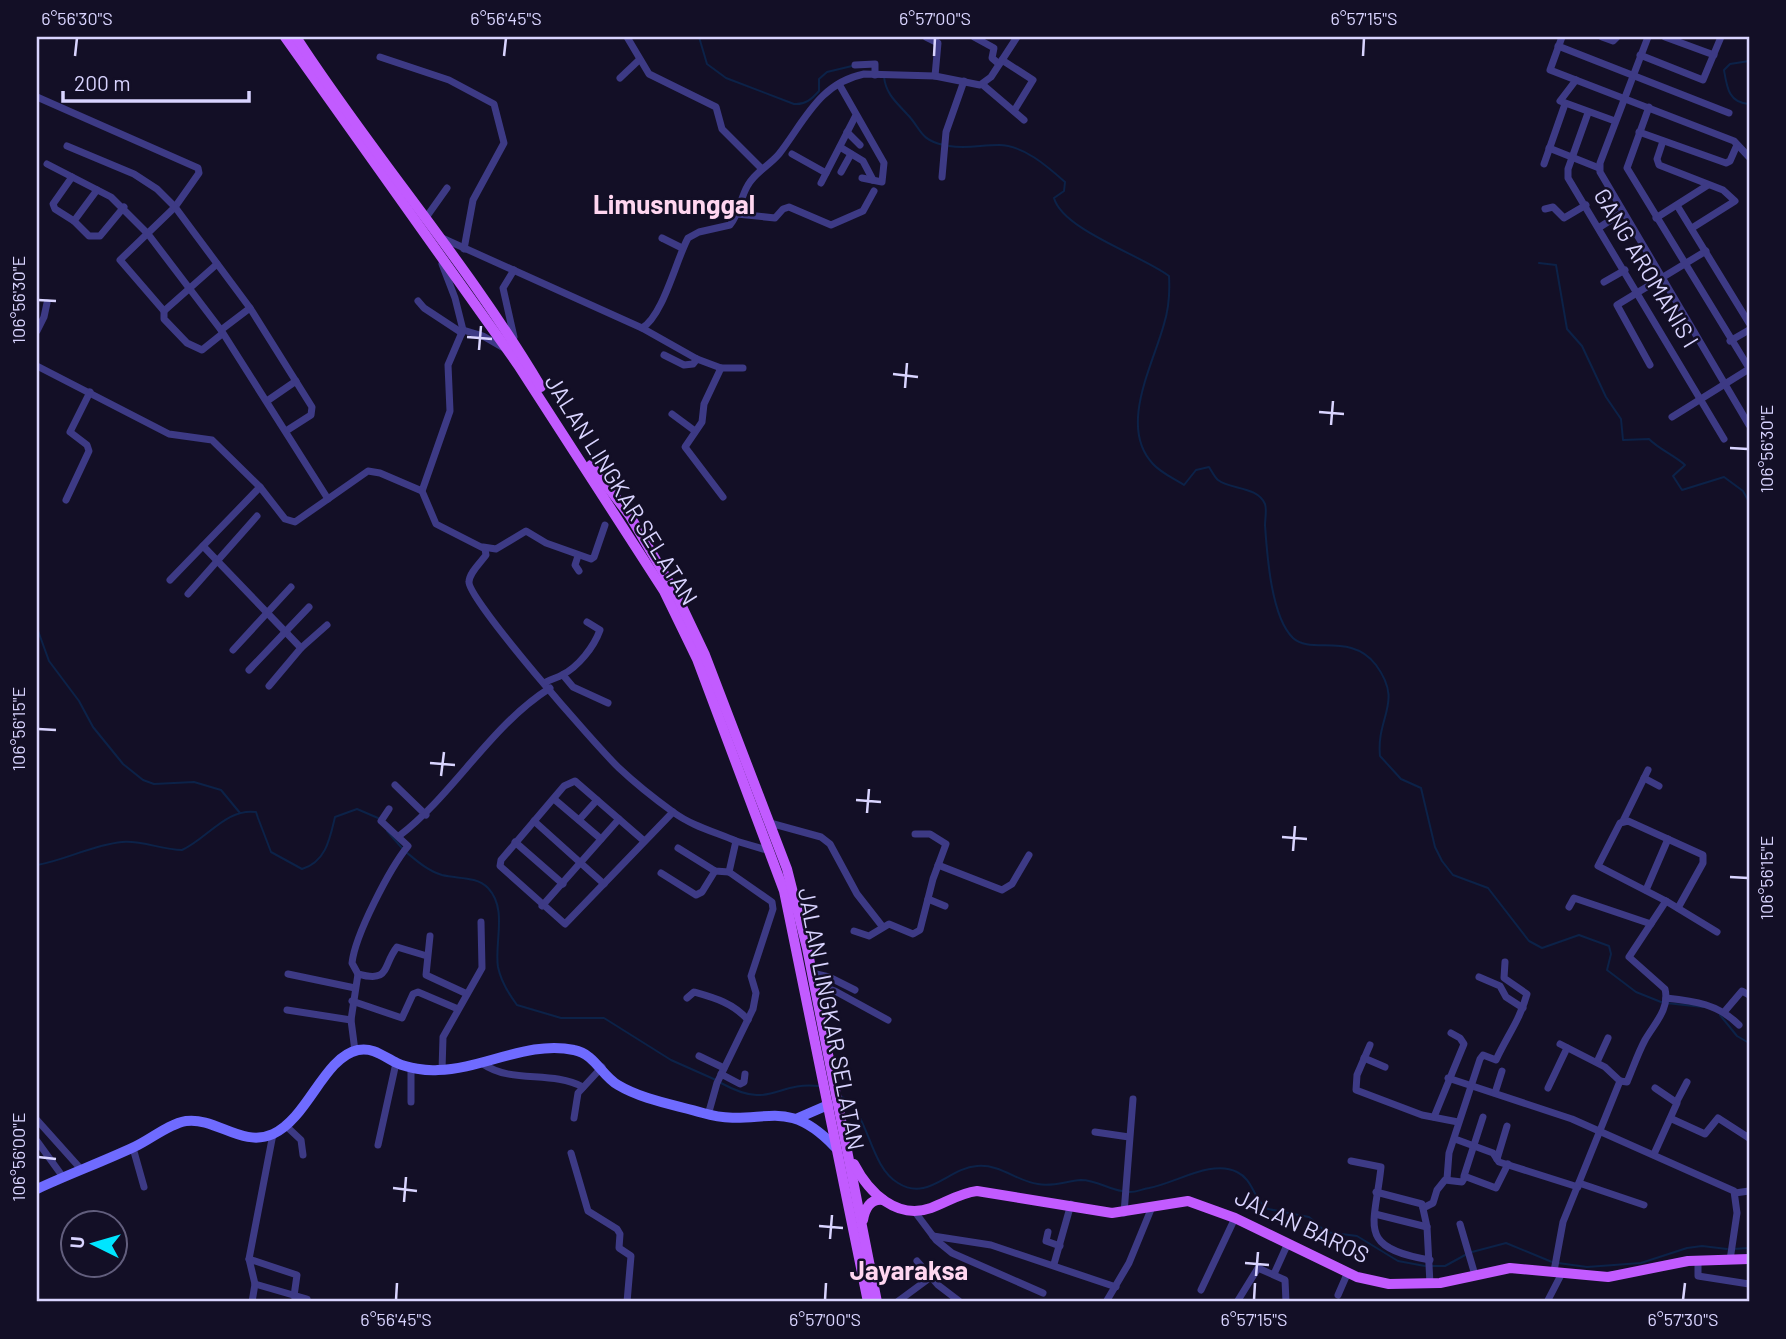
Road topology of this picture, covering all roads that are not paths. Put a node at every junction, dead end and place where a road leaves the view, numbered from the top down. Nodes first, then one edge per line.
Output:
1 (285, 37) edge
2 (296, 37) edge
3 (627, 37) edge
4 (926, 37) edge
5 (974, 37) edge
6 (1017, 37) edge
7 (1562, 37) edge
8 (1602, 37) edge
9 (1617, 37) edge
10 (1648, 37) edge
11 (1665, 37) edge
12 (1721, 37) edge
13 (941, 40) edge
14 (1558, 46) junction
15 (1640, 55) junction
16 (1714, 55) junction
17 (380, 57) dead end
18 (639, 60) junction
19 (306, 61) junction
20 (1001, 62) junction
21 (855, 65) dead end
22 (875, 71) junction
23 (1632, 75) junction
24 (935, 76) junction
25 (620, 78) dead end
26 (1576, 80) junction
27 (964, 81) junction
28 (839, 84) junction
29 (983, 85) junction
30 (37, 97) edge
31 (1624, 97) junction
32 (1565, 104) junction
33 (1649, 107) junction
34 (1014, 111) junction
35 (1588, 113) junction
36 (1729, 113) dead end
37 (855, 117) junction
38 (1024, 120) dead end
39 (1615, 121) junction
40 (847, 132) junction
41 (1639, 132) junction
42 (1663, 141) junction
43 (860, 145) dead end
44 (1737, 145) junction
45 (67, 146) dead end
46 (840, 147) junction
47 (1549, 148) junction
48 (792, 154) dead end
49 (851, 154) junction
50 (1572, 157) junction
51 (1749, 157) edge
52 (47, 164) dead end
53 (1544, 164) dead end
54 (1599, 168) junction
55 (762, 169) junction
56 (841, 172) dead end
57 (826, 173) junction
58 (72, 177) junction
59 (942, 177) dead end
60 (862, 178) dead end
61 (873, 180) junction
62 (821, 183) dead end
63 (1708, 186) junction
64 (447, 188) dead end
65 (97, 190) junction
66 (874, 191) dead end
67 (1586, 205) junction
68 (124, 207) junction
69 (175, 207) junction
70 (1678, 207) junction
71 (1545, 209) dead end
72 (1623, 212) junction
73 (737, 214) junction
74 (1656, 218) junction
75 (425, 220) junction
76 (75, 221) junction
77 (1600, 227) junction
78 (1692, 229) junction
79 (148, 234) junction
80 (662, 238) dead end
81 (435, 239) junction
82 (464, 248) junction
83 (682, 248) junction
84 (1706, 251) junction
85 (217, 264) junction
86 (1684, 264) junction
87 (514, 270) junction
88 (1625, 270) junction
89 (1661, 278) junction
90 (1604, 282) dead end
91 (191, 288) junction
92 (1638, 292) junction
93 (418, 301) dead end
94 (47, 303) dead end
95 (250, 308) junction
96 (164, 311) junction
97 (1749, 323) edge
98 (642, 328) junction
99 (1749, 330) edge
100 (37, 331) edge
101 (463, 331) junction
102 (222, 332) junction
103 (1730, 341) junction
104 (513, 349) junction
105 (664, 355) dead end
106 (697, 359) junction
107 (1650, 365) dead end
108 (37, 366) edge
109 (721, 368) junction
110 (743, 368) dead end
111 (1749, 369) edge
112 (296, 381) junction
113 (1726, 384) junction
114 (90, 392) junction
115 (1702, 399) junction
116 (267, 401) junction
117 (672, 414) dead end
118 (1672, 417) dead end
119 (1749, 425) edge
120 (286, 431) junction
121 (695, 431) junction
122 (1724, 439) dead end
123 (260, 487) junction
124 (422, 491) junction
125 (723, 497) dead end
126 (328, 499) junction
127 (66, 500) dead end
128 (257, 516) dead end
129 (606, 525) dead end
130 (203, 546) junction
131 (483, 547) junction
132 (578, 556) junction
133 (218, 561) junction
134 (579, 571) dead end
135 (170, 580) dead end
136 (291, 587) dead end
137 (188, 594) dead end
138 (309, 607) dead end
139 (268, 613) junction
140 (587, 622) dead end
141 (327, 625) dead end
142 (285, 631) junction
143 (301, 648) junction
144 (233, 650) dead end
145 (701, 657) junction
146 (249, 670) dead end
147 (563, 675) junction
148 (548, 685) junction
149 (270, 686) dead end
150 (608, 703) dead end
151 (395, 785) dead end
152 (1659, 786) dead end
153 (554, 799) junction
154 (597, 800) junction
155 (389, 809) dead end
156 (673, 812) junction
157 (426, 815) junction
158 (619, 819) junction
159 (579, 820) junction
160 (534, 821) junction
161 (1623, 821) junction
162 (770, 823) junction
163 (915, 834) dead end
164 (399, 836) junction
165 (601, 839) junction
166 (1668, 839) junction
167 (643, 840) junction
168 (736, 841) junction
169 (515, 842) junction
170 (678, 848) dead end
171 (771, 851) junction
172 (1029, 855) dead end
173 (583, 863) junction
174 (938, 865) junction
175 (715, 872) junction
176 (729, 872) junction
177 (661, 873) dead end
178 (563, 884) junction
179 (604, 884) junction
180 (1646, 890) junction
181 (928, 899) junction
182 (1666, 901) junction
183 (945, 905) dead end
184 (542, 906) junction
185 (1569, 907) dead end
186 (1678, 908) junction
187 (773, 909) junction
188 (790, 914) junction
189 (481, 922) dead end
190 (1651, 924) junction
191 (882, 926) junction
192 (854, 932) dead end
193 (1717, 932) dead end
194 (430, 936) dead end
195 (427, 956) junction
196 (1505, 962) dead end
197 (288, 974) dead end
198 (358, 974) junction
199 (1479, 977) dead end
200 (813, 978) junction
201 (355, 988) junction
202 (855, 990) dead end
203 (466, 993) junction
204 (1749, 995) edge
205 (687, 998) dead end
206 (1665, 999) junction
207 (352, 1002) junction
208 (1523, 1008) junction
209 (458, 1009) junction
210 (287, 1010) dead end
211 (1725, 1011) junction
212 (351, 1020) junction
213 (748, 1020) junction
214 (888, 1020) dead end
215 (1738, 1025) dead end
216 (1451, 1033) dead end
217 (1608, 1038) dead end
218 (1370, 1045) dead end
219 (355, 1051) junction
220 (698, 1056) dead end
221 (1364, 1058) junction
222 (1597, 1062) junction
223 (396, 1063) junction
224 (485, 1063) junction
225 (411, 1067) junction
226 (602, 1068) junction
227 (1385, 1068) dead end
228 (442, 1070) junction
229 (1502, 1071) dead end
230 (745, 1074) dead end
231 (720, 1076) junction
232 (1448, 1078) junction
233 (1620, 1081) junction
234 (1687, 1082) dead end
235 (1469, 1084) junction
236 (583, 1087) junction
237 (1548, 1088) dead end
238 (1655, 1088) dead end
239 (1495, 1093) junction
240 (1133, 1099) dead end
241 (827, 1100) junction
242 (1676, 1101) junction
243 (411, 1102) dead end
244 (708, 1115) junction
245 (1434, 1117) junction
246 (1483, 1117) dead end
247 (574, 1118) dead end
248 (798, 1118) junction
249 (1672, 1119) junction
250 (37, 1120) edge
251 (1458, 1122) junction
252 (285, 1125) junction
253 (1507, 1126) dead end
254 (1095, 1132) dead end
255 (1600, 1132) junction
256 (273, 1134) junction
257 (1129, 1137) junction
258 (1749, 1138) edge
259 (1455, 1139) junction
260 (37, 1141) edge
261 (378, 1145) dead end
262 (1476, 1147) junction
263 (133, 1148) junction
264 (841, 1148) junction
265 (570, 1153) dead end
266 (1654, 1154) junction
267 (303, 1156) dead end
268 (1497, 1159) junction
269 (1351, 1161) dead end
270 (1508, 1164) junction
271 (80, 1168) junction
272 (63, 1177) junction
273 (1465, 1177) junction
274 (1447, 1179) junction
275 (1578, 1185) junction
276 (144, 1187) dead end
277 (37, 1189) edge
278 (1749, 1191) edge
279 (1376, 1192) junction
280 (1735, 1193) junction
281 (883, 1200) junction
282 (1071, 1205) junction
283 (1644, 1206) dead end
284 (1152, 1207) junction
285 (1423, 1208) junction
286 (915, 1212) junction
287 (1124, 1213) junction
288 (1375, 1214) junction
289 (1235, 1217) junction
290 (1460, 1224) dead end
291 (857, 1225) junction
292 (1427, 1227) junction
293 (1048, 1232) dead end
294 (933, 1236) junction
295 (1288, 1243) junction
296 (1060, 1246) junction
297 (1730, 1253) junction
298 (249, 1259) junction
299 (1749, 1259) edge
300 (917, 1261) dead end
301 (1698, 1261) junction
302 (1054, 1264) junction
303 (1430, 1264) junction
304 (1556, 1267) junction
305 (1348, 1272) junction
306 (1274, 1274) junction
307 (1475, 1275) junction
308 (931, 1277) junction
309 (255, 1284) junction
310 (1430, 1284) junction
311 (1749, 1284) edge
312 (1116, 1287) junction
313 (1201, 1290) dead end
314 (1043, 1293) dead end
315 (1338, 1294) dead end
316 (294, 1296) junction
317 (307, 1299) dead end
318 (959, 1301) edge
319 (252, 1302) edge
320 (627, 1302) edge
321 (868, 1302) edge
322 (877, 1302) edge
323 (897, 1302) edge
324 (1106, 1302) edge
325 (1237, 1302) edge
326 (1286, 1302) edge
327 (1547, 1302) edge

1 - 19 main road, JALAN LINGKAR SELATAN
2 - 19 main road, JALAN LINGKAR SELATAN
3 - 18 street
4 - 13 street
5 - 20 street
6 - 20 street
7 - 14 street
8 - 9 street
10 - 15 street
11 - 16 street
12 - 16 street
13 - 24 street
14 - 23 street
14 - 26 street
15 - 16 street
15 - 23 street
17 - 82 street
18 - 25 street
18 - 55 street
19 - 75 main road, JALAN LINGKAR SELATAN
19 - 81 main road, JALAN LINGKAR SELATAN
20 - 29 street
20 - 34 street
21 - 22 street
22 - 24 street
22 - 28 street
23 - 31 street
23 - 36 street
24 - 27 street
26 - 31 street
26 - 32 street
27 - 29 street
27 - 59 street
28 - 37 street
28 - 55 street
29 - 34 street
30 - 69 street
31 - 33 street
31 - 39 street
32 - 35 street
32 - 47 street
33 - 41 street
33 - 44 street
34 - 38 street
35 - 39 street
35 - 50 street, GANG AROMANIS I
37 - 40 street
37 - 61 street
39 - 54 street
40 - 43 street
40 - 46 street
41 - 42 street
41 - 74 street
42 - 44 street
42 - 63 street
44 - 51 street
45 - 69 street
46 - 49 street
46 - 57 street
47 - 50 street
47 - 53 street
48 - 57 street
49 - 56 street
49 - 61 street
50 - 54 street
50 - 67 street, GANG AROMANIS I
52 - 58 street
54 - 72 street
55 - 73 street
57 - 62 street
58 - 65 street
58 - 76 street
60 - 61 street
63 - 70 street
63 - 78 street
64 - 75 street
65 - 68 street
65 - 76 street
66 - 73 street
67 - 71 street
67 - 77 street, GANG AROMANIS I
68 - 76 street
68 - 79 street
69 - 79 street
69 - 85 street
70 - 74 street
70 - 78 street
72 - 77 street
72 - 89 street
73 - 83 street
74 - 86 street
75 - 81 main road, JALAN LINGKAR SELATAN
77 - 88 street, GANG AROMANIS I
78 - 84 street
79 - 91 street
79 - 96 street
80 - 83 street
81 - 82 street
81 - 101 street
81 - 104 main road, JALAN LINGKAR SELATAN
82 - 87 street
83 - 98 street
84 - 86 street
84 - 97 street
85 - 91 street
85 - 95 street
86 - 89 street
86 - 103 street
87 - 98 street
87 - 104 street
88 - 90 street
88 - 92 street, GANG AROMANIS I
89 - 92 street
89 - 113 street
91 - 96 street
91 - 102 street
92 - 107 street
92 - 115 street, GANG AROMANIS I
93 - 101 street
94 - 100 street
95 - 102 street
95 - 112 street
96 - 102 street
98 - 106 street
99 - 103 street
101 - 104 street
101 - 124 street
102 - 116 street
103 - 111 street
104 - 145 main road, JALAN LINGKAR SELATAN
105 - 106 street
106 - 109 street
108 - 114 street
109 - 110 street
109 - 121 street
111 - 113 street
112 - 116 street
112 - 120 street
113 - 115 street
113 - 119 street
114 - 123 street
114 - 127 street
115 - 118 street
115 - 122 street, GANG AROMANIS I
116 - 120 street
117 - 121 street
120 - 126 street
121 - 125 street
123 - 126 street
123 - 130 street
124 - 126 street
124 - 131 street
128 - 133 street
129 - 132 street
130 - 133 street
130 - 135 street
131 - 132 street
131 - 148 street
132 - 134 street
133 - 137 street
133 - 139 street
136 - 139 street
138 - 142 street
139 - 142 street
139 - 144 street
140 - 147 street
141 - 143 street
142 - 143 street
142 - 146 street
143 - 149 street
145 - 162 main road, JALAN LINGKAR SELATAN
145 - 171 main road, JALAN LINGKAR SELATAN
147 - 148 street
147 - 150 street
148 - 156 street
148 - 157 street
151 - 157 street
152 - 161 street
153 - 154 street
153 - 159 street
153 - 160 street
154 - 158 street
154 - 159 street
155 - 164 street
156 - 167 street
156 - 168 street
157 - 164 street
158 - 165 street
158 - 167 street
159 - 165 street
160 - 169 street
160 - 173 street
161 - 166 street
161 - 180 street
162 - 191 street
162 - 200 main road, JALAN LINGKAR SELATAN
163 - 174 street
164 - 198 street
165 - 173 street
166 - 180 street
166 - 186 street
167 - 179 street
168 - 171 street
168 - 176 street
169 - 178 street
169 - 184 street
170 - 175 street
171 - 188 main road, JALAN LINGKAR SELATAN
172 - 174 street
173 - 178 street
173 - 179 street
174 - 181 street
175 - 176 street
175 - 177 street
176 - 187 street
178 - 184 street
179 - 184 street
180 - 182 street
181 - 183 street
181 - 191 street
182 - 186 street
182 - 190 street
185 - 190 street
186 - 193 street
187 - 188 street
187 - 213 street
188 - 241 main road, JALAN LINGKAR SELATAN
189 - 203 street
190 - 206 street
191 - 192 street
194 - 195 street
195 - 198 street
195 - 203 street
196 - 208 street
197 - 201 street
198 - 201 street
199 - 208 street
200 - 202 street
200 - 214 street
200 - 264 main road, JALAN LINGKAR SELATAN
201 - 207 street
203 - 209 street
204 - 211 street
205 - 213 street
206 - 211 street
206 - 233 street
207 - 209 street
207 - 212 street
208 - 235 street
209 - 228 street
210 - 212 street
211 - 215 street
212 - 219 street
213 - 231 street
216 - 232 street
217 - 222 street
218 - 221 street
219 - 223 main road
219 - 252 main road
220 - 231 street
221 - 227 street
221 - 245 street
222 - 233 street
222 - 237 street
223 - 225 main road
223 - 261 street
224 - 226 main road
224 - 228 main road
224 - 236 street
225 - 228 main road
225 - 243 street
226 - 236 street
226 - 244 main road
229 - 239 street
230 - 231 street
231 - 244 street
232 - 235 street
232 - 245 street
233 - 255 street
234 - 242 street
235 - 239 street
235 - 251 street
236 - 247 street
238 - 242 street
239 - 255 street
240 - 257 street
241 - 248 main road
241 - 264 main road, JALAN LINGKAR SELATAN
242 - 249 street
244 - 248 main road
245 - 251 street
246 - 262 street
248 - 264 main road
249 - 258 street
249 - 266 street
250 - 271 street
251 - 259 street
252 - 256 main road
252 - 267 street
253 - 268 street
254 - 257 street
255 - 266 street
255 - 275 street
256 - 263 main road
256 - 298 street
257 - 287 street
259 - 262 street
259 - 274 street
260 - 272 street
262 - 268 street
262 - 273 street
263 - 271 main road
263 - 276 street
264 - 281 main road
264 - 291 main road, JALAN LINGKAR SELATAN
265 - 320 street
266 - 280 street
268 - 270 street
269 - 279 street
270 - 273 street
270 - 275 street
271 - 272 main road
272 - 277 main road
273 - 274 street
274 - 285 street
275 - 283 street
275 - 304 street
278 - 280 street
279 - 285 street
279 - 288 street
280 - 297 street
281 - 286 main road
281 - 291 main road
282 - 286 main road, JALAN BAROS
282 - 287 main road, JALAN BAROS
282 - 296 street
284 - 287 main road, JALAN BAROS
284 - 289 main road, JALAN BAROS
284 - 312 street
285 - 292 street
286 - 294 street
288 - 292 street
288 - 303 street
289 - 295 main road, JALAN BAROS
289 - 313 street
290 - 307 street
291 - 321 main road
291 - 322 main road
292 - 303 street
293 - 296 street
294 - 302 street
294 - 314 street
295 - 305 main road, JALAN BAROS
295 - 306 street
296 - 302 street
297 - 299 main road, JALAN BAROS
297 - 301 main road, JALAN BAROS
298 - 309 street
298 - 316 street
300 - 308 street
301 - 304 main road, JALAN BAROS
301 - 311 street
302 - 312 street
303 - 310 street
304 - 307 main road, JALAN BAROS
304 - 327 street
305 - 310 main road, JALAN BAROS
305 - 315 street
306 - 325 street
306 - 326 street
307 - 310 main road, JALAN BAROS
308 - 318 street
308 - 323 street
309 - 316 street
309 - 319 street
312 - 324 street
316 - 317 street

